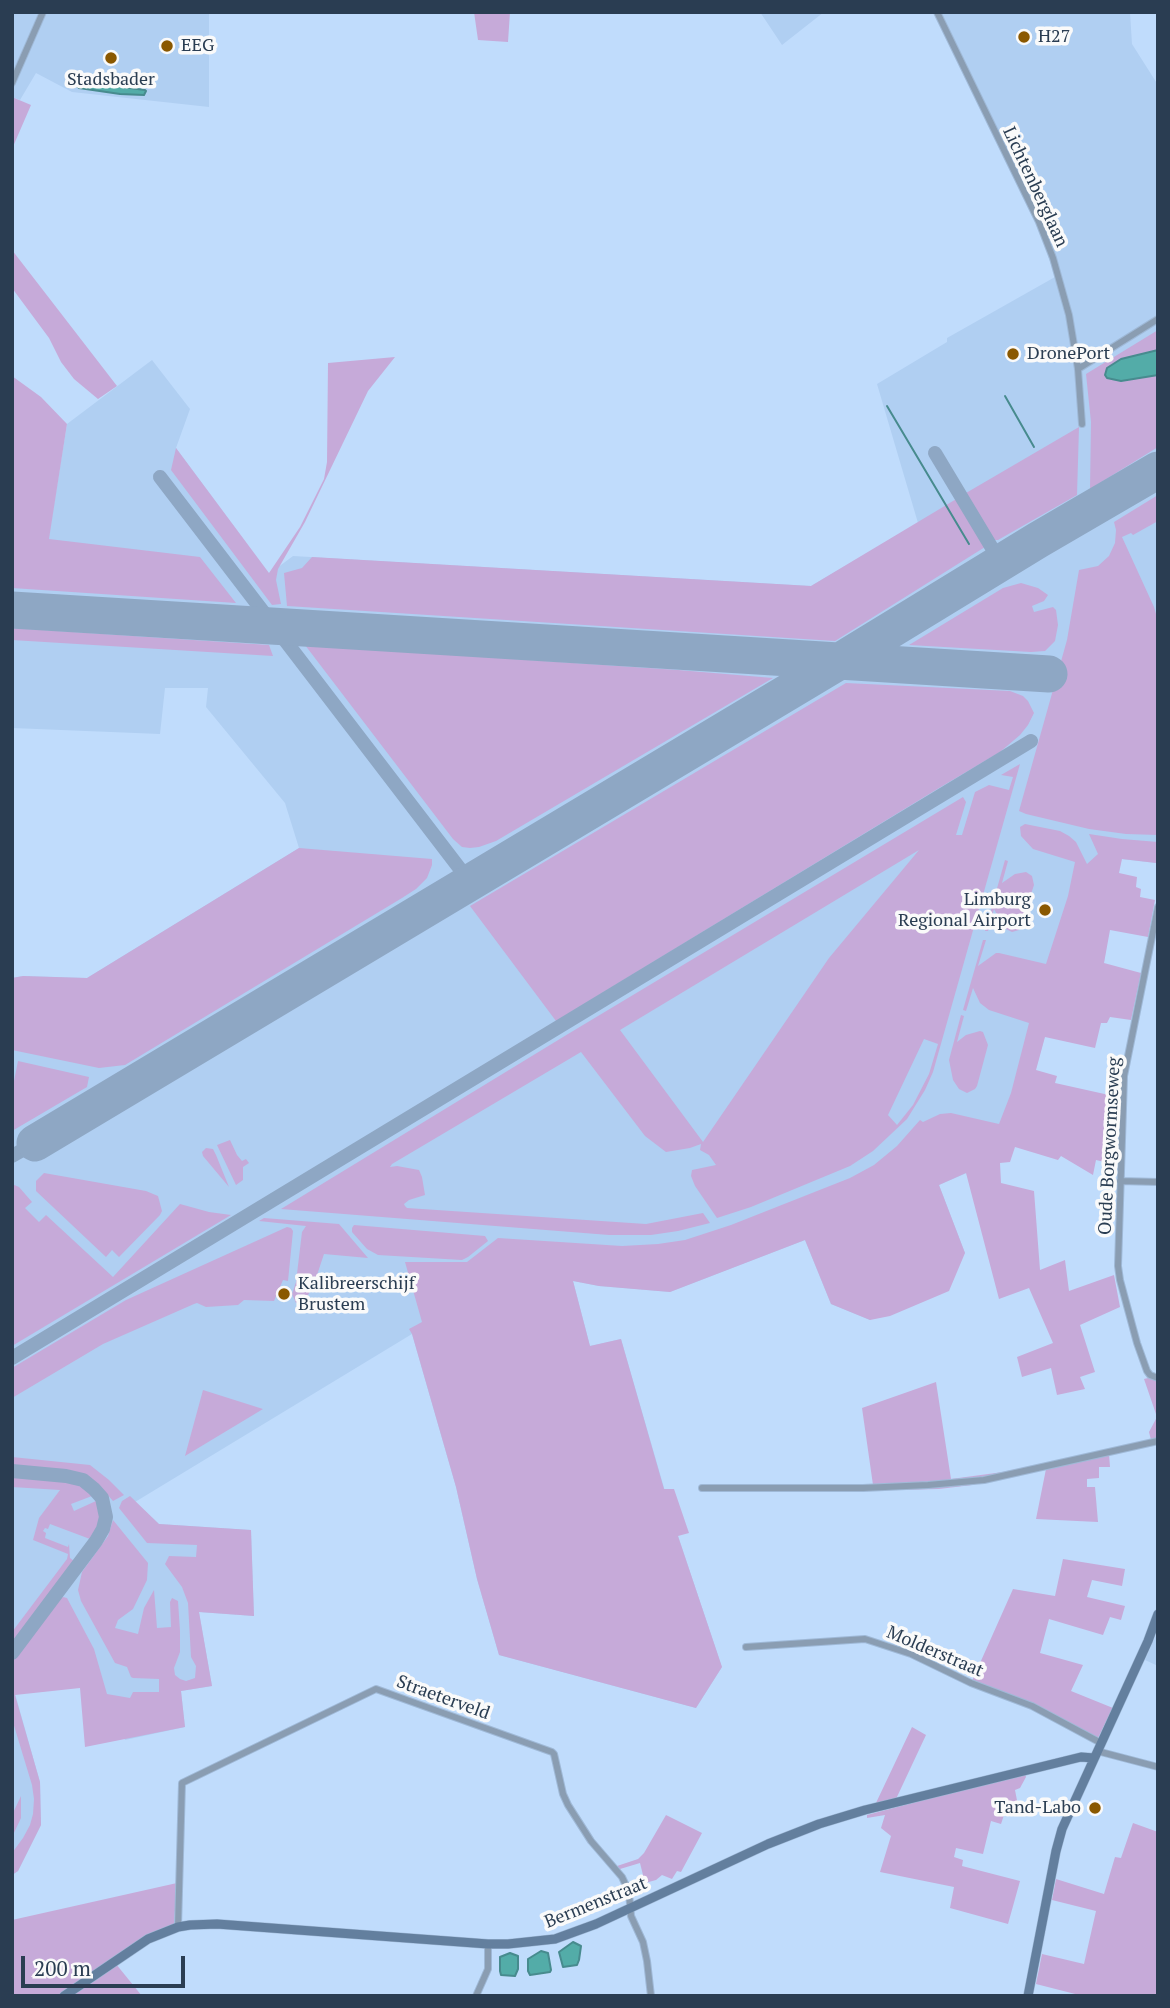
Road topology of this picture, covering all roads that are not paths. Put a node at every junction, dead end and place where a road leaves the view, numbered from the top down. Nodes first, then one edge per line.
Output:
1 (43, 12) edge
2 (937, 12) edge
3 (12, 82) edge
4 (1158, 319) edge
5 (1078, 369) junction
6 (1082, 424) dead end
7 (1158, 907) edge
8 (1120, 1181) junction
9 (1158, 1182) edge
10 (1158, 1378) edge
11 (1158, 1441) edge
12 (702, 1488) dead end
13 (1157, 1620) edge
14 (746, 1647) dead end
15 (1097, 1751) junction
16 (1158, 1767) edge
17 (630, 1909) junction
18 (178, 1927) junction
19 (488, 1944) junction
20 (64, 1996) edge
21 (477, 1996) edge
22 (651, 1996) edge
23 (1028, 1996) edge

1 - 3 street
2 - 5 street, Lichtenberglaan
4 - 5 street
5 - 6 street, Lichtenberglaan
7 - 8 street, Oude Borgwormseweg
8 - 9 street
8 - 10 street, Oude Borgwormseweg
11 - 12 street
13 - 15 street
14 - 15 street, Molderstraat
15 - 16 street, Molderstraat
15 - 17 street, Bermenstraat
15 - 23 street
17 - 18 street, Straeterveld
17 - 19 street, Bermenstraat
17 - 22 street
18 - 19 street, Bermenstraat
18 - 20 street, Bermenstraat
19 - 21 street

